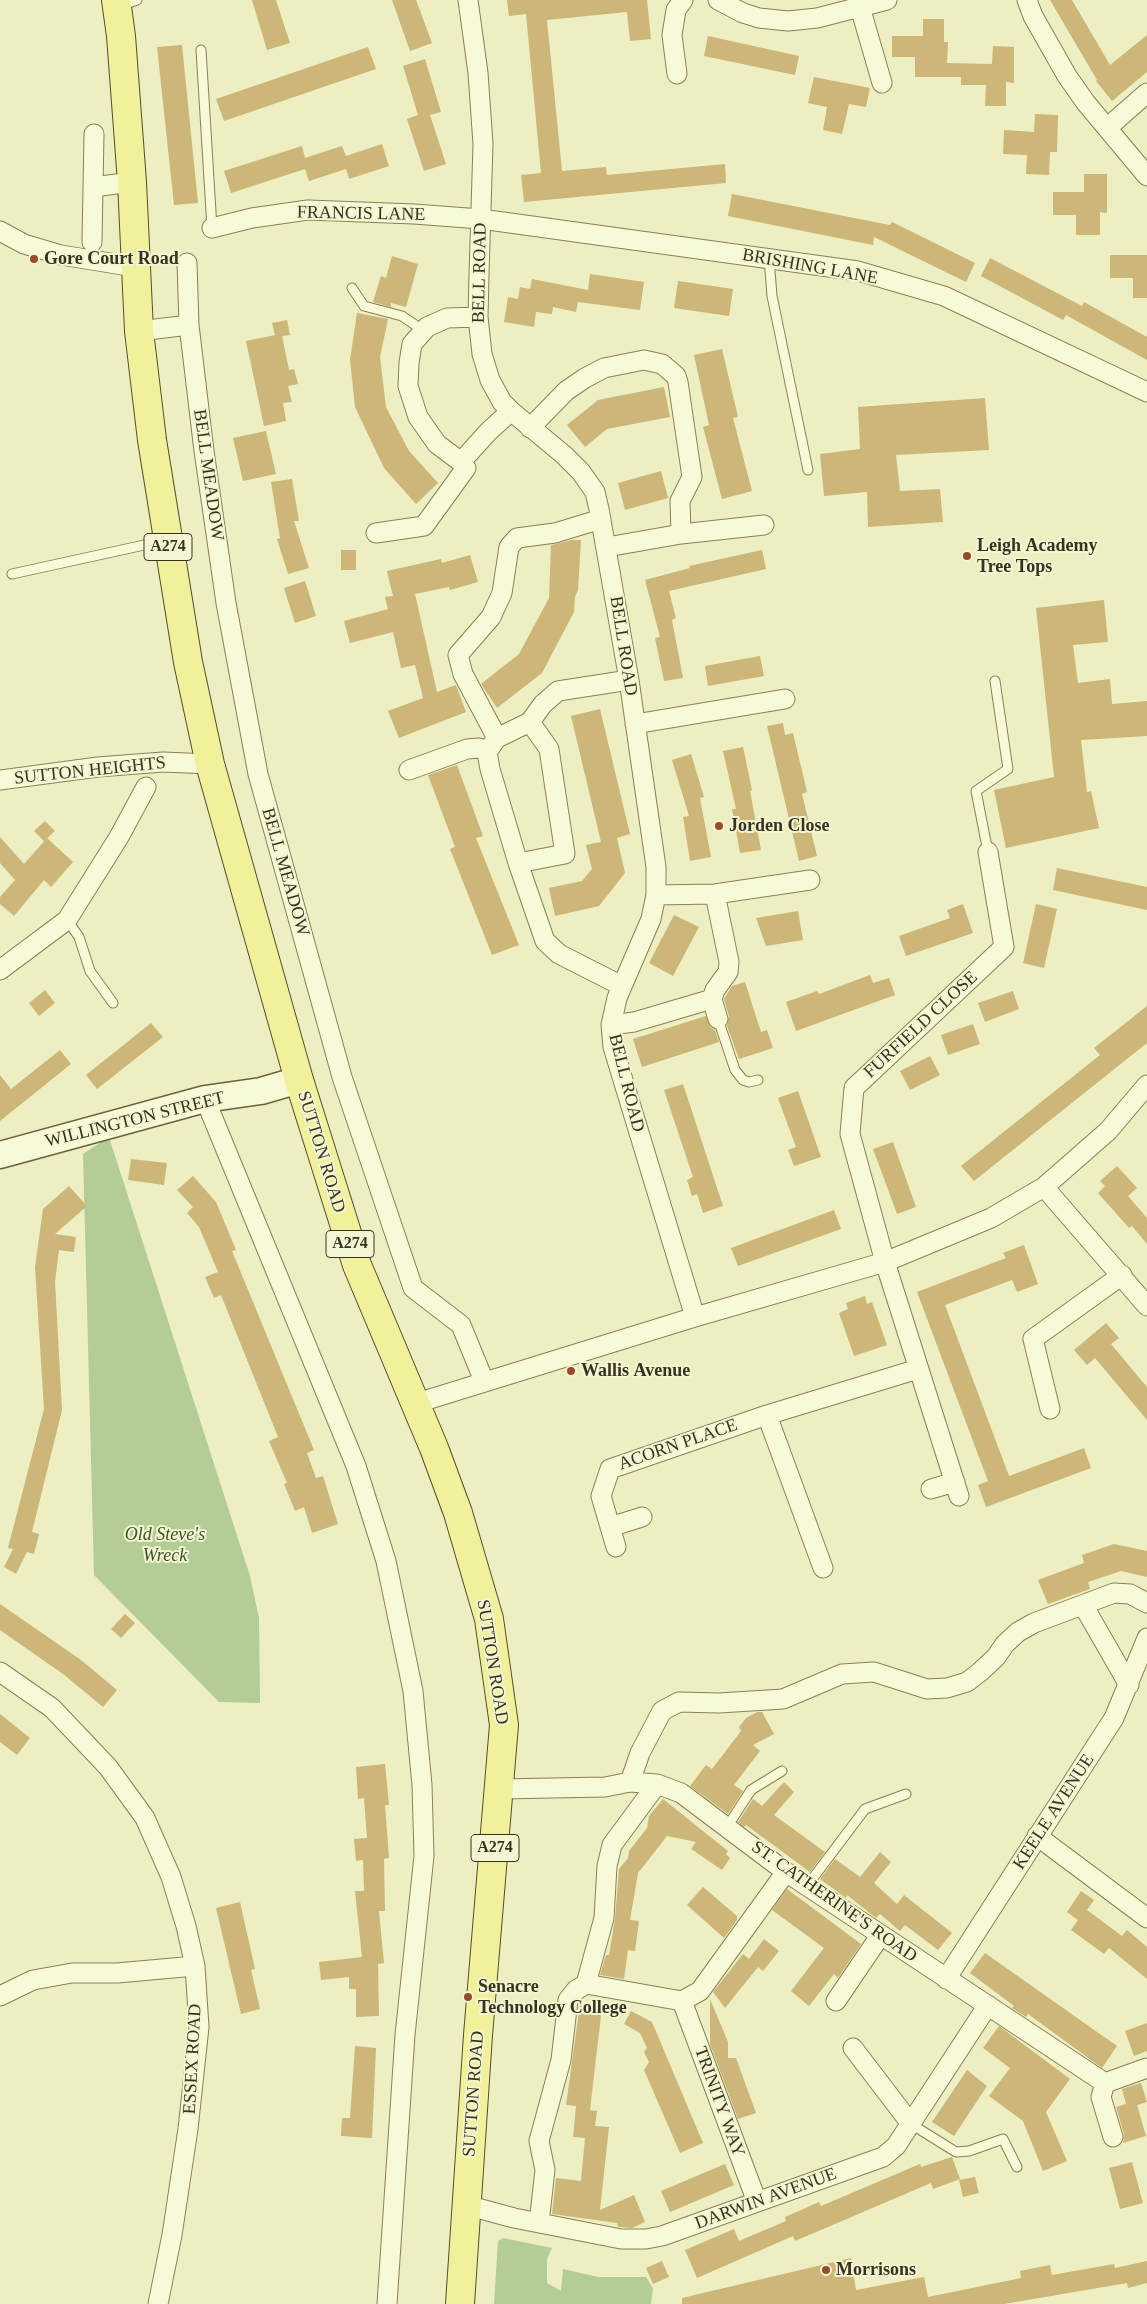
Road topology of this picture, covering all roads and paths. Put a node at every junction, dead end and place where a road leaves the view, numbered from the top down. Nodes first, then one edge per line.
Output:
1 (468, 0) edge
2 (683, 0) edge
3 (887, 0) edge
4 (1027, 0) edge
5 (123, 2) edge
6 (727, 2) edge
7 (860, 7) junction
8 (202, 50) dead end
9 (677, 74) dead end
10 (882, 83) dead end
11 (1147, 93) edge
12 (1107, 128) junction
13 (94, 134) dead end
14 (1147, 176) edge
15 (132, 182) junction
16 (93, 187) junction
17 (481, 219) junction
18 (212, 228) joint
19 (0, 231) edge
20 (92, 242) dead end
21 (769, 258) junction
22 (186, 263) dead end
23 (135, 267) junction
24 (352, 288) dead end
25 (478, 317) junction
26 (189, 325) junction
27 (424, 330) junction
28 (139, 331) junction
29 (1147, 392) edge
30 (511, 412) junction
31 (530, 428) junction
32 (462, 462) junction
33 (808, 470) dead end
34 (601, 519) junction
35 (764, 525) dead end
36 (376, 534) dead end
37 (681, 534) junction
38 (167, 540) junction
39 (607, 547) junction
40 (12, 574) dead end
41 (629, 680) junction
42 (995, 681) dead end
43 (785, 700) dead end
44 (530, 722) junction
45 (635, 724) junction
46 (492, 745) junction
47 (210, 764) junction
48 (409, 770) dead end
49 (0, 780) edge
50 (146, 787) dead end
51 (988, 852) joint
52 (518, 863) junction
53 (810, 880) dead end
54 (715, 894) junction
55 (656, 895) junction
56 (67, 920) junction
57 (0, 970) edge
58 (622, 986) junction
59 (712, 999) junction
60 (112, 1002) dead end
61 (718, 1019) joint
62 (611, 1024) junction
63 (299, 1080) junction
64 (758, 1080) dead end
65 (1147, 1085) edge
66 (205, 1099) junction
67 (0, 1154) edge
68 (1044, 1187) junction
69 (885, 1262) junction
70 (1122, 1275) junction
71 (1147, 1306) edge
72 (695, 1317) junction
73 (918, 1369) junction
74 (484, 1381) junction
75 (417, 1404) junction
76 (1050, 1409) dead end
77 (767, 1415) junction
78 (931, 1489) dead end
79 (642, 1517) dead end
80 (610, 1527) junction
81 (616, 1547) dead end
82 (823, 1568) dead end
83 (1147, 1603) edge
84 (1083, 1605) junction
85 (1147, 1638) edge
86 (0, 1672) edge
87 (1129, 1685) junction
88 (782, 1771) dead end
89 (630, 1782) junction
90 (657, 1784) junction
91 (500, 1789) junction
92 (906, 1794) dead end
93 (727, 1827) junction
94 (1037, 1836) junction
95 (786, 1872) junction
96 (807, 1886) junction
97 (1144, 1911) edge
98 (880, 1936) junction
99 (195, 1966) junction
100 (946, 1978) junction
101 (586, 1984) junction
102 (0, 1996) edge
103 (682, 2001) junction
104 (836, 2001) dead end
105 (988, 2005) junction
106 (852, 2048) dead end
107 (1147, 2068) edge
108 (1105, 2084) junction
109 (911, 2124) junction
110 (1113, 2138) dead end
111 (1017, 2167) dead end
112 (757, 2202) junction
113 (466, 2205) junction
114 (539, 2223) junction
115 (158, 2304) edge
116 (387, 2304) edge
117 (460, 2304) edge

1 - 17 street, BELL ROAD
2 - 9 street
3 - 7 street
4 - 12 street
5 - 15 main road, A274
6 - 7 street
7 - 10 street
8 - 18 lane
11 - 12 street
12 - 14 street
13 - 16 street
15 - 16 street
15 - 23 main road, A274
16 - 20 street
17 - 18 street, FRANCIS LANE
17 - 21 street, BRISHING LANE
17 - 25 street, BELL ROAD
19 - 23 street
21 - 29 street, BRISHING LANE
21 - 33 lane
22 - 26 street, BELL MEADOW
23 - 28 main road, A274
24 - 27 lane
25 - 27 street
25 - 30 street, BELL ROAD
26 - 28 street
26 - 74 street, BELL MEADOW
27 - 32 street
28 - 38 main road, A274
30 - 31 street, BELL ROAD
30 - 32 street
31 - 34 street, BELL ROAD
31 - 37 street
32 - 36 street
34 - 39 street, BELL ROAD
34 - 46 street
35 - 37 street
37 - 39 street
38 - 40 lane
38 - 47 main road, A274
39 - 41 street, BELL ROAD
41 - 44 street
41 - 45 street, BELL ROAD
42 - 51 lane
43 - 45 street
44 - 46 street
44 - 52 street
45 - 55 street, BELL ROAD
46 - 48 street
46 - 52 street
47 - 49 street, SUTTON HEIGHTS
47 - 63 main road, A274
50 - 56 street
51 - 69 street, FURFIELD CLOSE
52 - 58 street
53 - 54 street
54 - 55 street
54 - 59 street
55 - 58 street, BELL ROAD
56 - 57 street
56 - 60 lane
58 - 62 street, BELL ROAD
59 - 61 street
59 - 62 street
61 - 64 lane
62 - 72 street, BELL ROAD
63 - 66 street, WILLINGTON STREET
63 - 75 main road, SUTTON ROAD / A274
65 - 68 street
66 - 67 street, WILLINGTON STREET
66 - 116 street
68 - 69 street
68 - 70 street
69 - 72 street
69 - 73 street
70 - 71 street
70 - 76 street
72 - 74 street
73 - 77 street, ACORN PLACE
73 - 78 street
74 - 75 street
75 - 91 main road, SUTTON ROAD / A274
77 - 80 street, ACORN PLACE
77 - 82 street
79 - 80 street
80 - 81 street, ACORN PLACE
83 - 84 street
84 - 87 street
84 - 89 street
85 - 87 street, KEELE AVENUE
86 - 99 street, ESSEX ROAD
87 - 94 street, KEELE AVENUE
88 - 93 lane
89 - 90 street, ST. CATHERINE'S ROAD
89 - 91 street, ST. CATHERINE'S ROAD
90 - 93 street, ST. CATHERINE'S ROAD
90 - 101 street
91 - 113 main road, SUTTON ROAD / A274
92 - 96 lane
93 - 95 street, ST. CATHERINE'S ROAD
94 - 97 street
94 - 100 street, KEELE AVENUE
95 - 96 street, ST. CATHERINE'S ROAD
95 - 103 street
96 - 98 street, ST. CATHERINE'S ROAD
98 - 100 street, ST. CATHERINE'S ROAD
98 - 104 street
99 - 102 street
99 - 115 street, ESSEX ROAD
100 - 105 street, ST. CATHERINE'S ROAD
101 - 103 street
101 - 114 street
103 - 112 street, TRINITY WAY
105 - 108 street, ST. CATHERINE'S ROAD
105 - 109 street, DARWIN AVENUE
106 - 109 street
107 - 108 street
108 - 110 street
109 - 111 lane
109 - 112 street, DARWIN AVENUE
112 - 114 street, DARWIN AVENUE
113 - 114 street, DARWIN AVENUE
113 - 117 main road, SUTTON ROAD / A274

